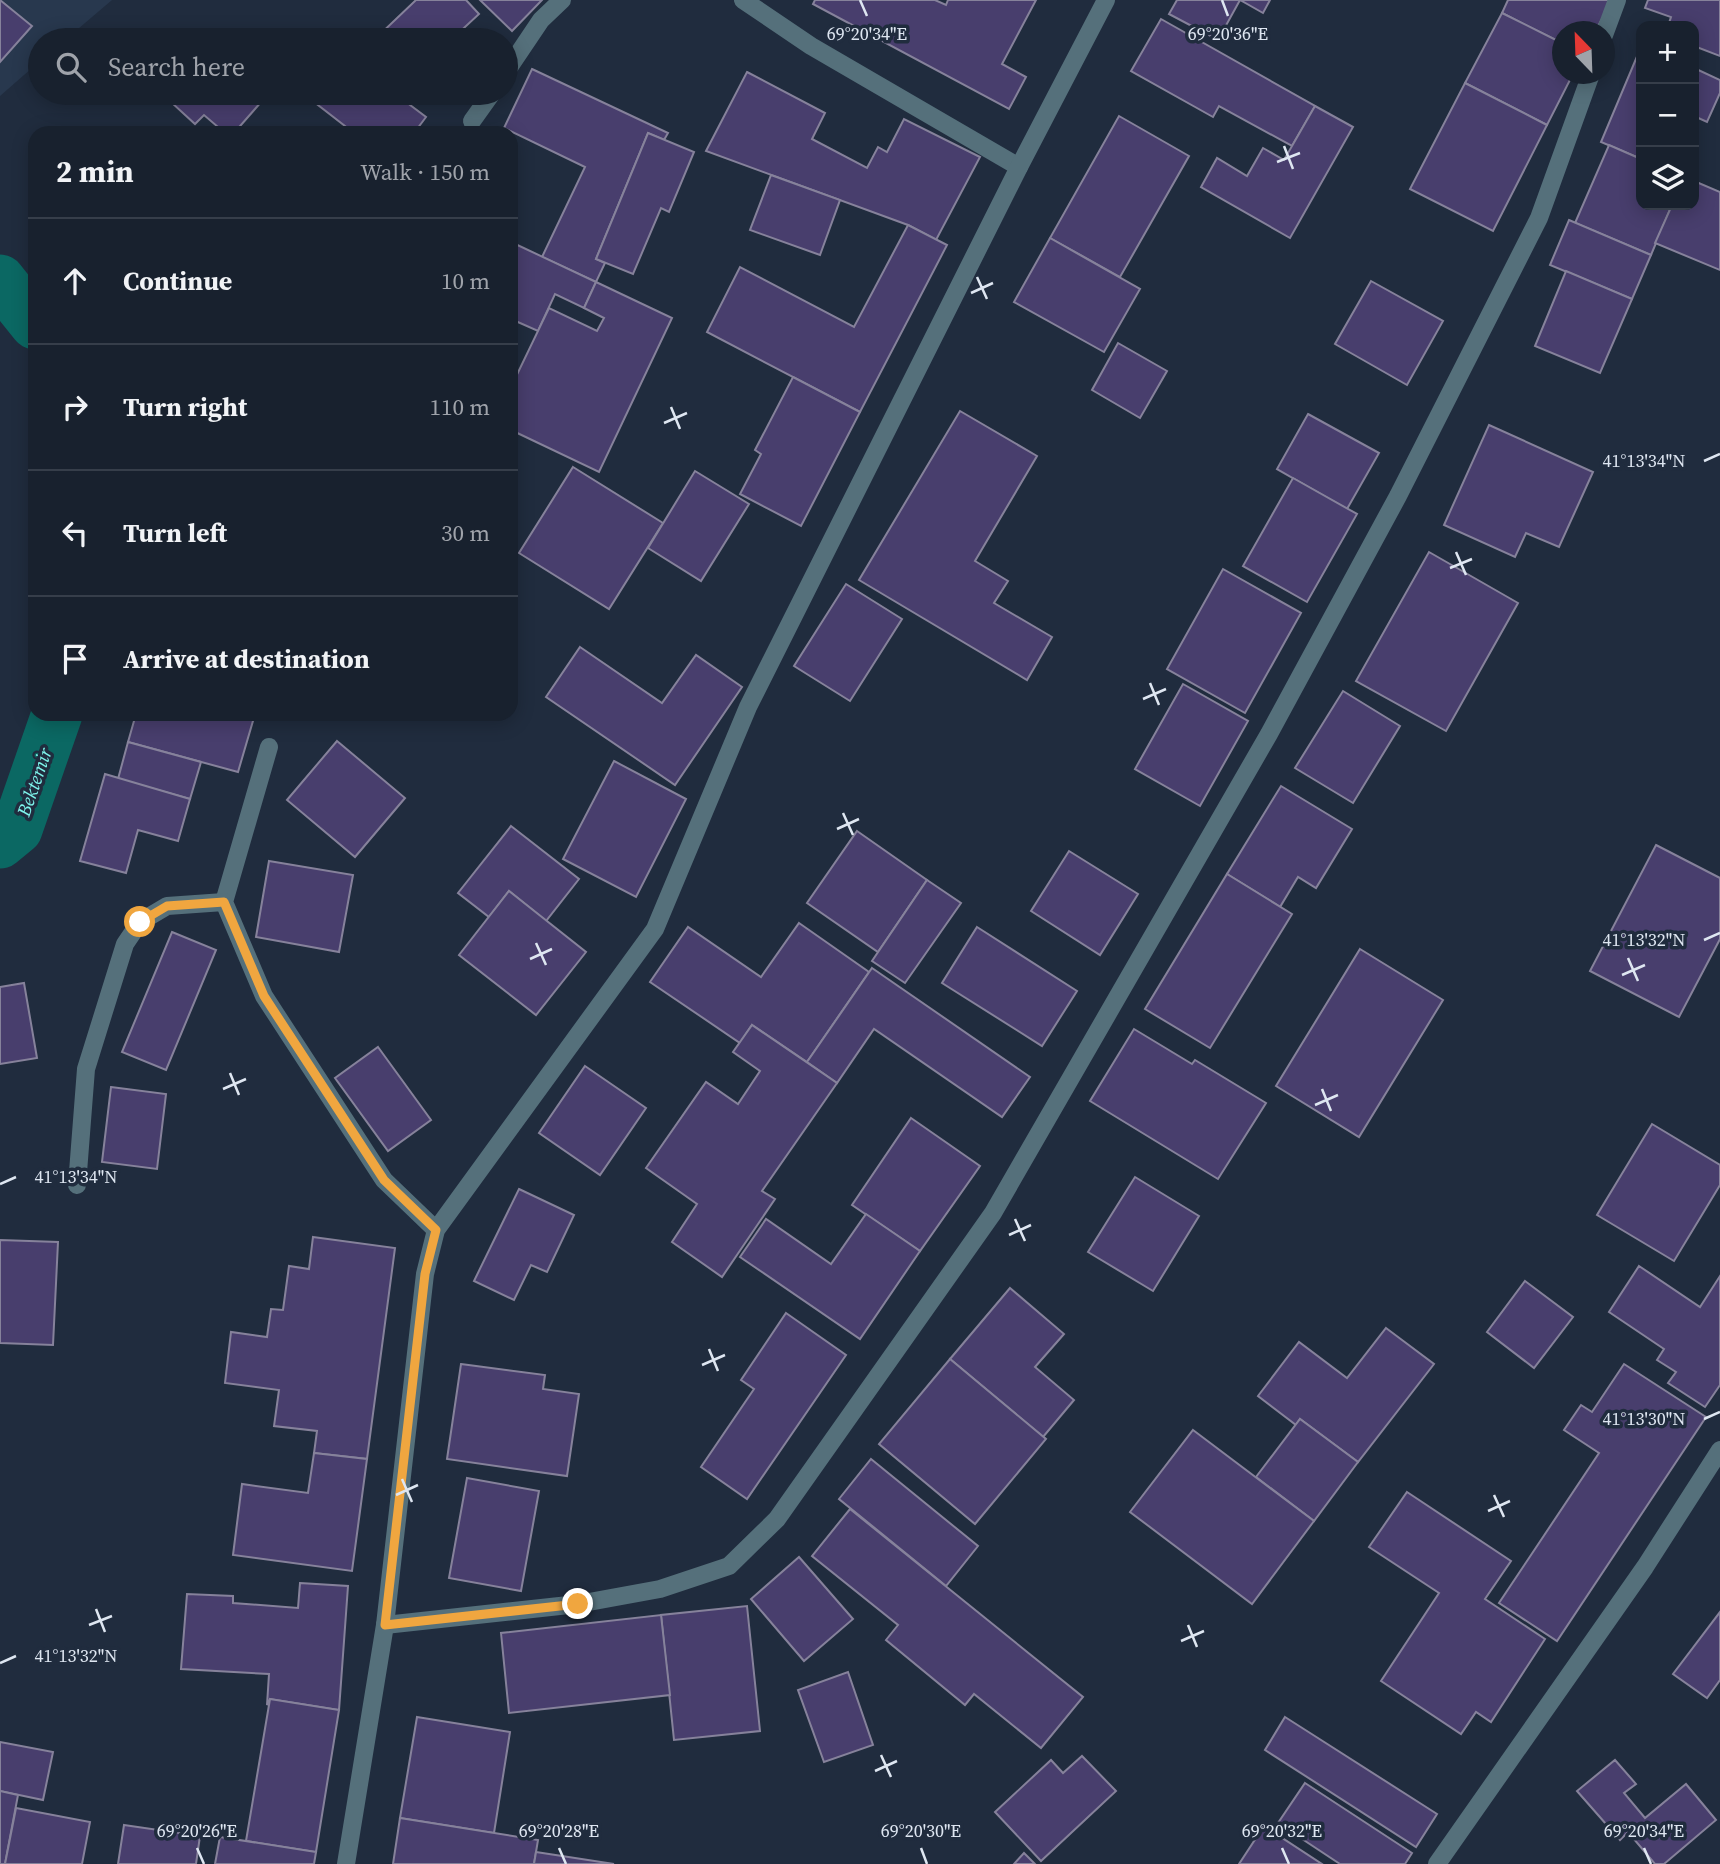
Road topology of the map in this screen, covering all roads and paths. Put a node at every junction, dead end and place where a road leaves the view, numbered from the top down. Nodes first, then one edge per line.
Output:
1 (562, 0) edge
2 (743, 0) edge
3 (1106, 0) edge
4 (1617, 0) edge
5 (1610, 21) edge
6 (518, 54) edge
7 (1587, 84) edge
8 (483, 105) edge
9 (472, 121) dead end
10 (1019, 167) junction
11 (269, 747) dead end
12 (224, 902) junction
13 (77, 1185) dead end
14 (436, 1230) junction
15 (1720, 1450) edge
16 (385, 1625) junction
17 (346, 1864) edge
18 (1437, 1864) edge

1 - 6 street
2 - 10 street
3 - 10 street
4 - 5 street
7 - 16 street
8 - 9 street
10 - 14 street
11 - 12 street
12 - 13 street
12 - 14 street
14 - 16 street
15 - 18 street
16 - 17 street

